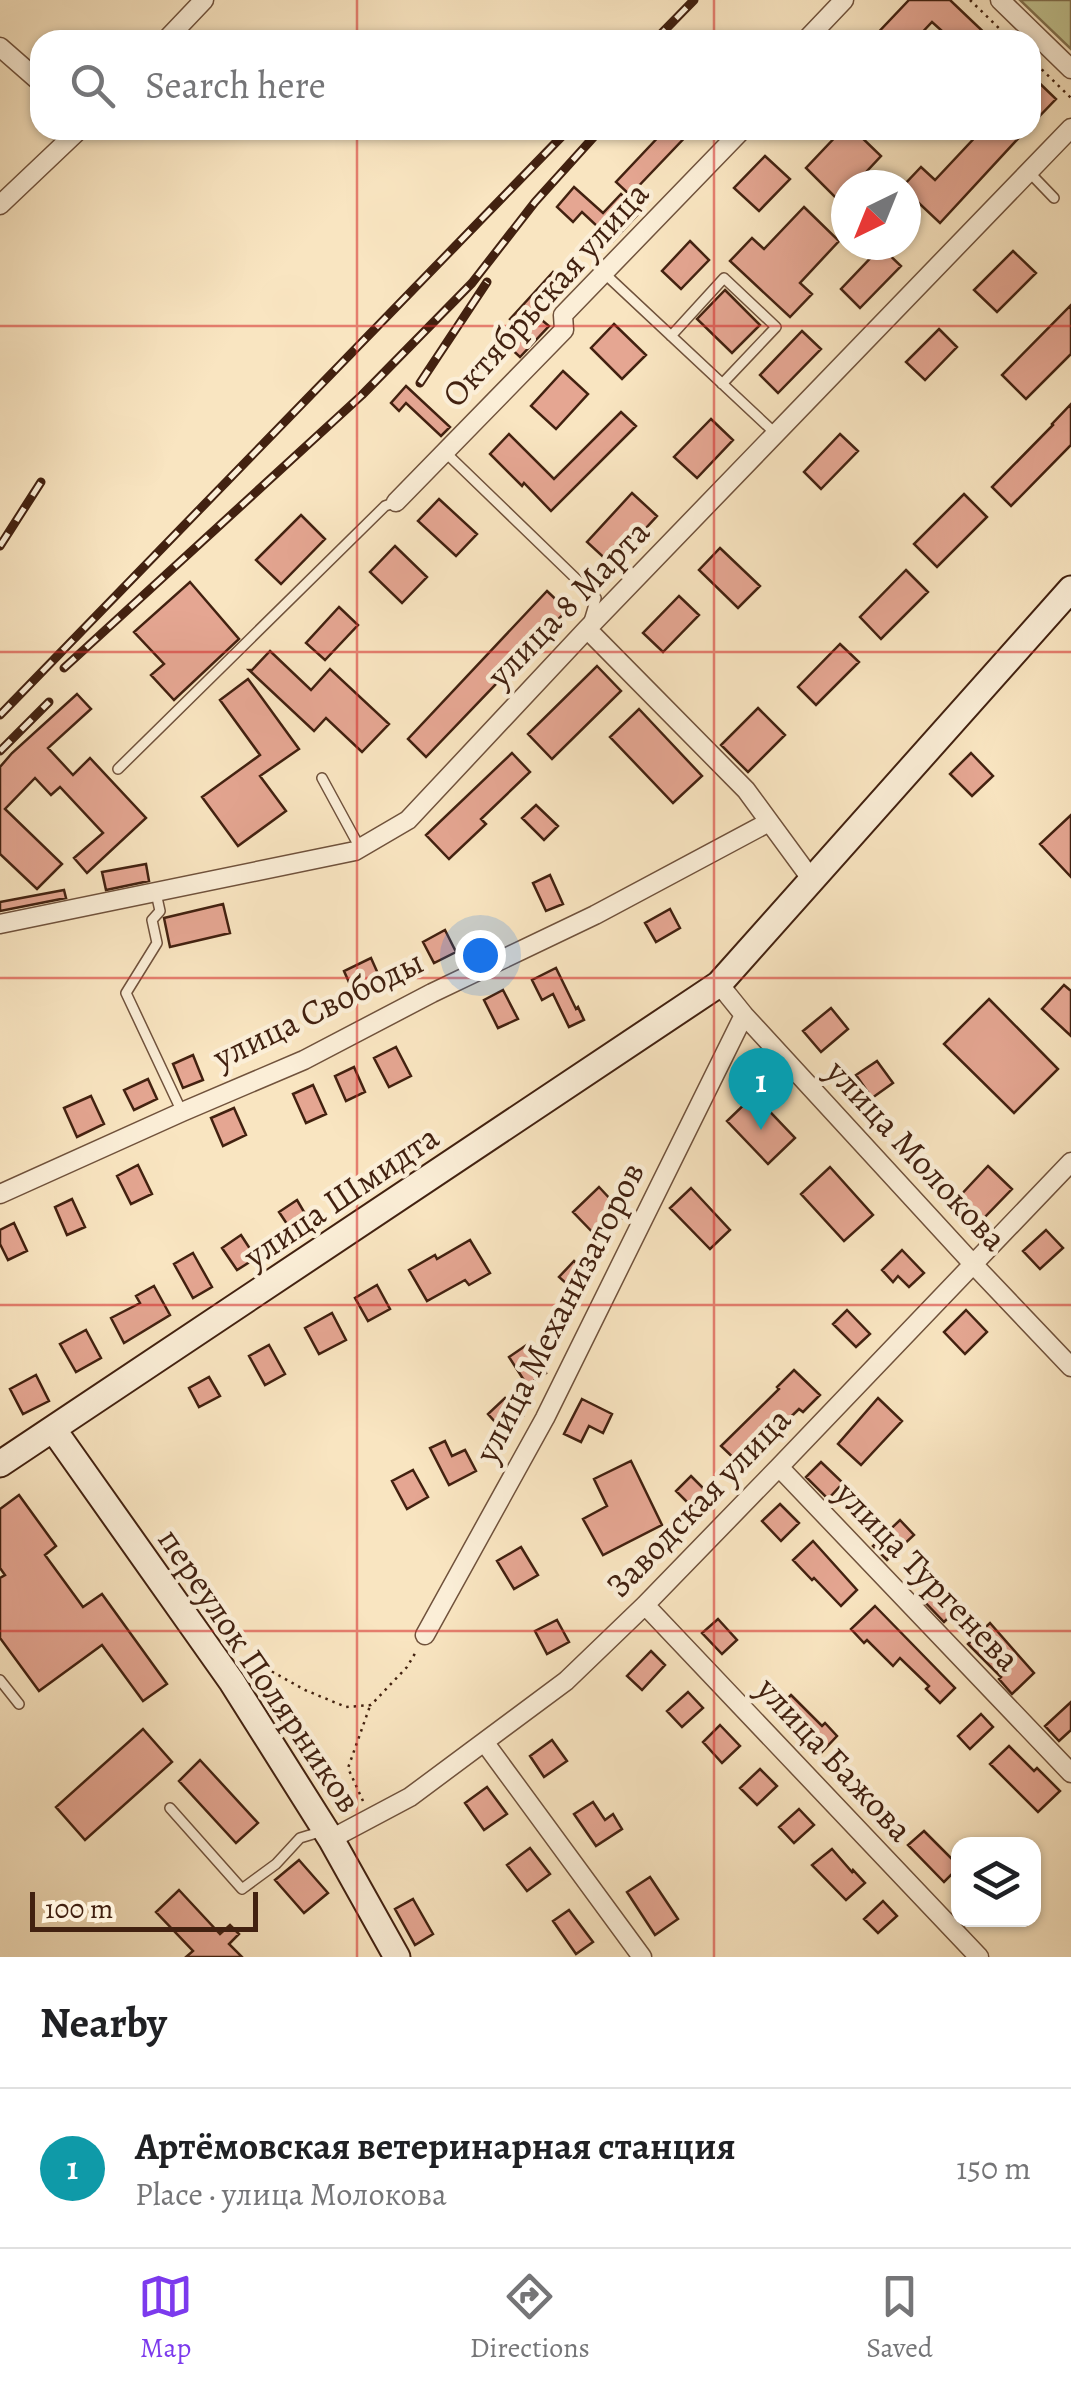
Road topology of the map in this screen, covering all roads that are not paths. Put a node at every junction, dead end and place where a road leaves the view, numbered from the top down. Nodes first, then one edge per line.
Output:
1 (204, 0) edge
2 (844, 0) edge
3 (1000, 0) edge
4 (176, 30) edge
5 (816, 30) edge
6 (1031, 30) edge
7 (1041, 40) edge
8 (0, 47) edge
9 (1071, 69) edge
10 (30, 73) edge
11 (1071, 128) edge
12 (68, 140) edge
13 (732, 140) edge
14 (1028, 172) junction
15 (1054, 198) dead end
16 (0, 205) edge
17 (604, 273) junction
18 (671, 336) junction
19 (722, 384) junction
20 (776, 434) junction
21 (445, 452) junction
22 (396, 502) joint
23 (1071, 588) edge
24 (588, 628) junction
25 (118, 768) dead end
26 (322, 778) dead end
27 (769, 822) junction
28 (360, 848) junction
29 (812, 880) junction
30 (156, 892) junction
31 (0, 924) edge
32 (719, 984) junction
33 (744, 1015) junction
34 (182, 1112) junction
35 (1071, 1162) edge
36 (0, 1194) edge
37 (973, 1264) junction
38 (1071, 1367) edge
39 (53, 1430) junction
40 (0, 1464) edge
41 (779, 1467) junction
42 (645, 1605) junction
43 (425, 1636) road end
44 (0, 1680) edge
45 (19, 1704) dead end
46 (485, 1743) junction
47 (1071, 1773) edge
48 (170, 1808) dead end
49 (328, 1834) junction
50 (397, 1957) edge
51 (642, 1957) edge
52 (979, 1957) edge

1 - 4 street
2 - 5 street
3 - 6 street
7 - 9 street
8 - 10 street
11 - 14 street, улица 8 Марта
12 - 16 street
13 - 17 street, Октябрьская улица
14 - 15 lane
14 - 20 street, улица 8 Марта
17 - 18 lane
17 - 21 street, Октябрьская улица
18 - 19 lane
18 - 19 lane
19 - 20 lane
20 - 24 street, улица 8 Марта
21 - 22 street, Октябрьская улица
21 - 24 lane
22 - 25 lane
23 - 29 street
24 - 27 street
24 - 28 street, улица 8 Марта
26 - 28 lane
27 - 29 street
27 - 34 street, улица Свободы
28 - 30 street, улица 8 Марта
29 - 32 street
30 - 31 street, улица 8 Марта
30 - 34 lane
32 - 33 street, улица Молокова
32 - 39 street, улица Шмидта
33 - 37 street, улица Молокова
33 - 43 street, улица Механизаторов
34 - 36 street, улица Свободы
35 - 37 street, Заводская улица
37 - 38 street, улица Молокова
37 - 41 street, Заводская улица
39 - 40 street, улица Шмидта
39 - 49 street, переулок Полярников
41 - 42 street, Заводская улица
41 - 47 street, улица Тургенева
42 - 46 street, Заводская улица
42 - 52 street, улица Бажова
44 - 45 lane
46 - 49 street, Заводская улица
46 - 51 street
48 - 49 lane
49 - 50 street, переулок Полярников

